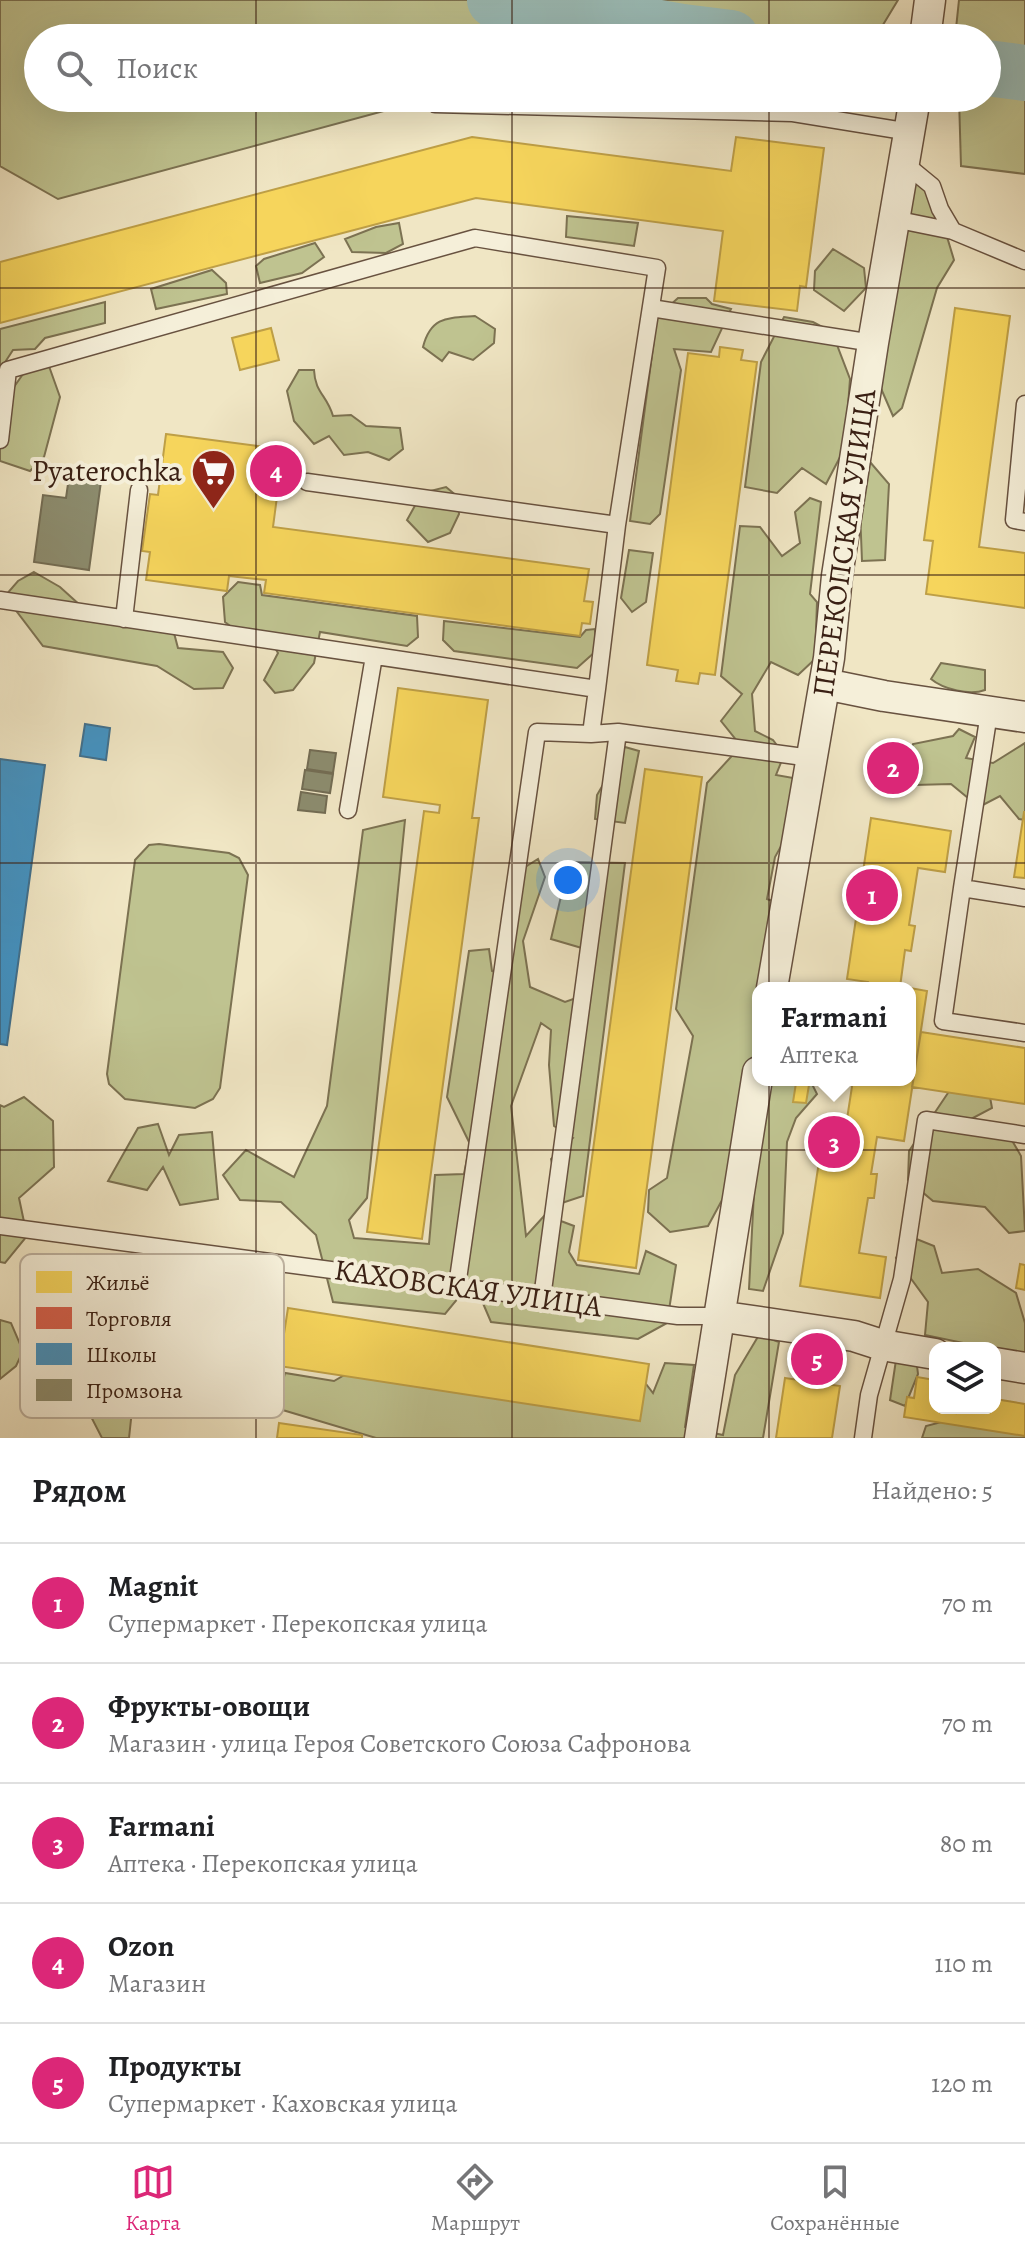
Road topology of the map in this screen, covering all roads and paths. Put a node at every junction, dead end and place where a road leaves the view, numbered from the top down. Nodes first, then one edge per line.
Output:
1 (753, 112) edge
2 (913, 116) edge
3 (904, 163) junction
4 (894, 219) junction
5 (953, 231) junction
6 (1025, 261) edge
7 (651, 308) junction
8 (873, 343) junction
9 (1025, 404) edge
10 (0, 440) edge
11 (307, 482) dead end
12 (139, 490) dead end
13 (1025, 522) edge
14 (617, 525) junction
15 (0, 600) edge
16 (124, 619) junction
17 (374, 656) junction
18 (825, 684) junction
19 (597, 689) junction
20 (989, 713) junction
21 (1025, 717) edge
22 (618, 732) junction
23 (591, 734) junction
24 (811, 758) junction
25 (348, 810) dead end
26 (962, 888) junction
27 (1025, 898) edge
28 (773, 982) edge
29 (1025, 1033) edge
30 (756, 1086) edge
31 (1025, 1135) edge
32 (0, 1226) edge
33 (213, 1254) edge
34 (284, 1263) edge
35 (457, 1286) junction
36 (542, 1298) junction
37 (718, 1316) junction
38 (882, 1345) junction
39 (929, 1353) edge
40 (1001, 1364) edge
41 (1025, 1368) edge
42 (700, 1438) edge
43 (863, 1438) edge

1 - 2 lane
2 - 3 street, ПЕРЕКОПСКАЯ УЛИЦА
3 - 4 street, ПЕРЕКОПСКАЯ УЛИЦА
3 - 5 lane
4 - 5 lane
4 - 8 street, ПЕРЕКОПСКАЯ УЛИЦА
5 - 6 lane
7 - 8 lane
7 - 10 lane
7 - 14 lane
8 - 18 street, ПЕРЕКОПСКАЯ УЛИЦА
9 - 13 lane
11 - 14 lane
12 - 16 lane
14 - 19 lane
15 - 16 lane
16 - 17 lane
17 - 19 lane
17 - 25 lane
18 - 20 street
18 - 24 street, ПЕРЕКОПСКАЯ УЛИЦА
19 - 23 lane
20 - 21 street
20 - 26 lane
22 - 23 lane
22 - 24 lane
22 - 36 lane
23 - 35 lane
24 - 28 street, ПЕРЕКОПСКАЯ УЛИЦА
26 - 27 lane
26 - 29 lane
30 - 37 street
31 - 38 lane
32 - 33 lane, КАХОВСКАЯ УЛИЦА
34 - 35 lane, КАХОВСКАЯ УЛИЦА
35 - 36 lane, КАХОВСКАЯ УЛИЦА
36 - 37 lane, КАХОВСКАЯ УЛИЦА
37 - 38 street, КАХОВСКАЯ УЛИЦА
37 - 42 street
38 - 39 street, КАХОВСКАЯ УЛИЦА
38 - 43 lane
40 - 41 street

